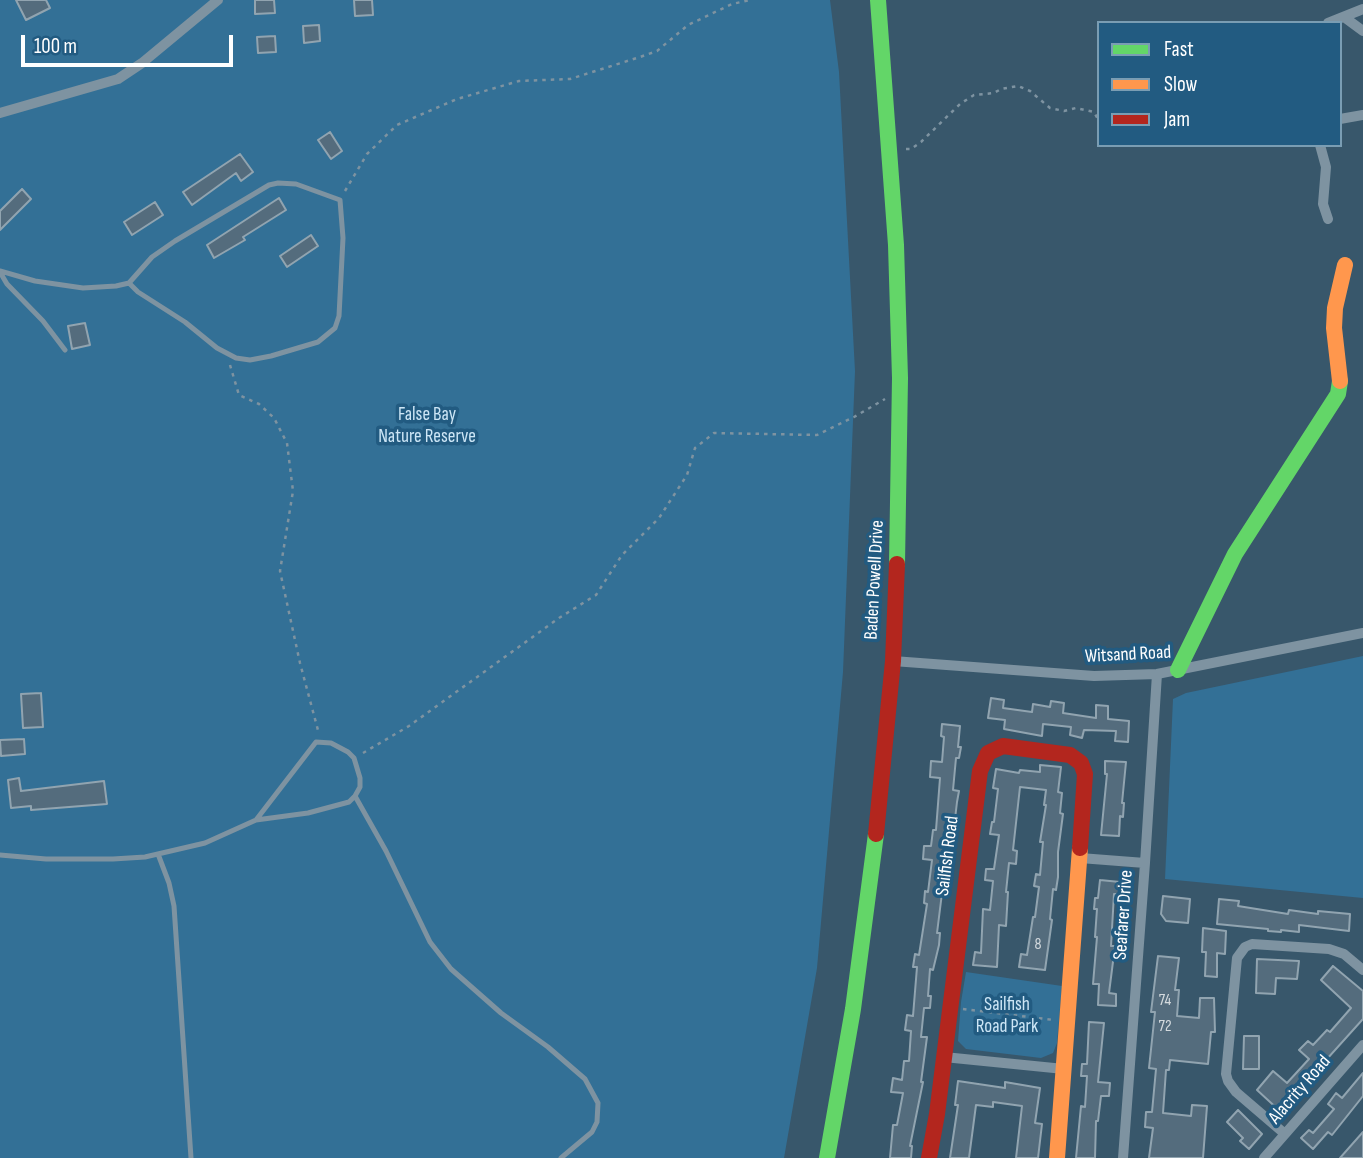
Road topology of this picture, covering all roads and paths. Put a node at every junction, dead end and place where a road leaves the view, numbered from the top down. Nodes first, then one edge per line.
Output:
1 (218, 0) edge
2 (750, 0) edge
3 (878, 0) edge
4 (1363, 9) edge
5 (1344, 17) junction
6 (1333, 21) edge
7 (1363, 32) edge
8 (0, 113) edge
9 (1363, 115) edge
10 (1097, 117) edge
11 (1342, 119) edge
12 (1321, 147) edge
13 (891, 150) junction
14 (340, 200) junction
15 (1328, 219) dead end
16 (1345, 265) dead end
17 (0, 272) edge
18 (129, 283) junction
19 (65, 350) dead end
20 (227, 355) junction
21 (899, 390) junction
22 (1363, 633) edge
23 (892, 661) junction
24 (1178, 670) junction
25 (1157, 674) junction
26 (321, 742) junction
27 (354, 758) junction
28 (355, 796) junction
29 (256, 820) junction
30 (159, 854) junction
31 (0, 855) edge
32 (1080, 858) junction
33 (1146, 863) junction
34 (1363, 970) edge
35 (950, 1007) junction
36 (1068, 1022) junction
37 (1363, 1045) edge
38 (944, 1057) junction
39 (1064, 1069) junction
40 (1285, 1134) junction
41 (191, 1158) edge
42 (561, 1158) edge
43 (827, 1158) edge
44 (929, 1158) edge
45 (1058, 1158) edge
46 (1123, 1158) edge
47 (1264, 1158) edge

1 - 8 street
2 - 14 path
3 - 13 street, Baden Powell Drive
4 - 5 street
5 - 6 street
5 - 7 street
9 - 11 street
10 - 13 path
12 - 15 street
13 - 21 street, Baden Powell Drive
14 - 18 lane
14 - 20 lane
16 - 24 street
17 - 18 lane
17 - 19 lane
18 - 20 lane
20 - 26 path
21 - 23 street, Baden Powell Drive
21 - 27 path
22 - 24 street, Witsand Road
23 - 25 street, Witsand Road
23 - 43 street, Baden Powell Drive
24 - 25 street, Witsand Road
25 - 33 street, Seafarer Drive
26 - 27 lane
26 - 29 lane
27 - 28 lane
28 - 29 lane
28 - 42 lane
29 - 30 lane
30 - 31 lane
30 - 41 lane
32 - 33 street
32 - 35 street, Sailfish Road
32 - 36 street, Sailfish Road
33 - 46 street, Seafarer Drive
34 - 40 street
35 - 36 path
35 - 38 street, Sailfish Road
36 - 39 street, Sailfish Road
37 - 40 street, Alacrity Road
38 - 39 street
38 - 44 street, Sailfish Road
39 - 45 street, Sailfish Road
40 - 47 street, Alacrity Road

